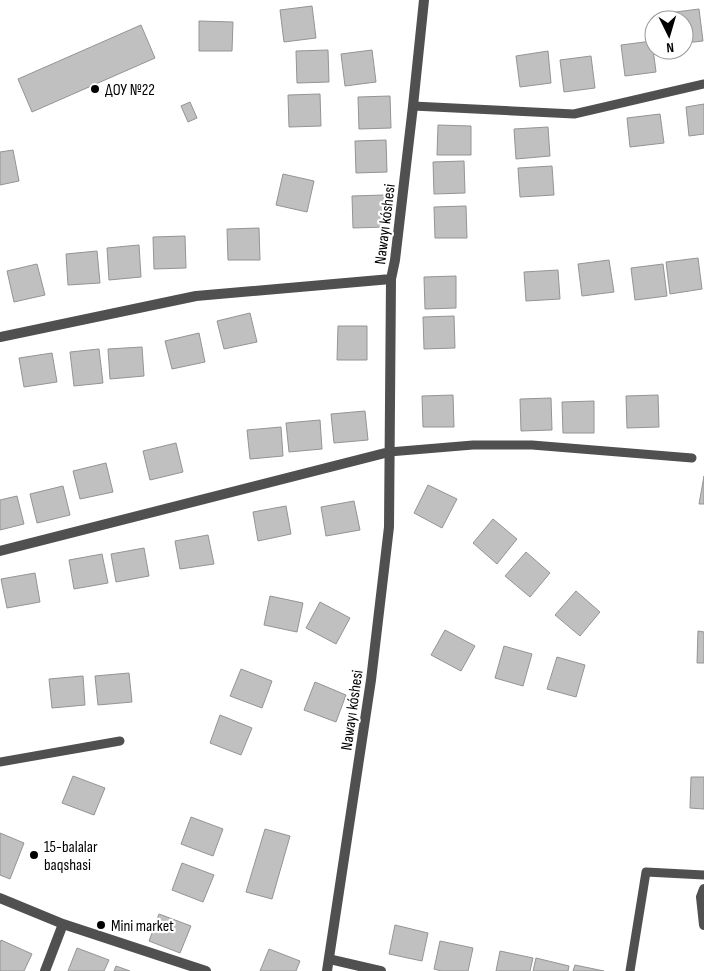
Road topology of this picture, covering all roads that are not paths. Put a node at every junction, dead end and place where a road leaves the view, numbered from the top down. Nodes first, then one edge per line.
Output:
1 (424, 0) edge
2 (704, 84) edge
3 (414, 106) junction
4 (391, 279) junction
5 (0, 338) edge
6 (389, 452) junction
7 (692, 458) dead end
8 (0, 551) edge
9 (120, 741) dead end
10 (0, 762) edge
11 (704, 875) edge
12 (704, 888) edge
13 (0, 898) edge
14 (62, 924) junction
15 (704, 926) edge
16 (329, 959) junction
17 (45, 971) edge
18 (206, 971) edge
19 (327, 971) edge
20 (381, 971) edge
21 (630, 971) edge

1 - 3 street, Nawayı kóshesi
2 - 3 lane
3 - 4 street, Nawayı kóshesi
4 - 5 street
4 - 6 street, Nawayı kóshesi
6 - 7 lane
6 - 8 street
6 - 16 street, Nawayı kóshesi
9 - 10 lane
11 - 21 lane
12 - 15 street
13 - 14 street
14 - 17 street
14 - 18 street
16 - 19 street, Nawayı kóshesi
16 - 20 street

